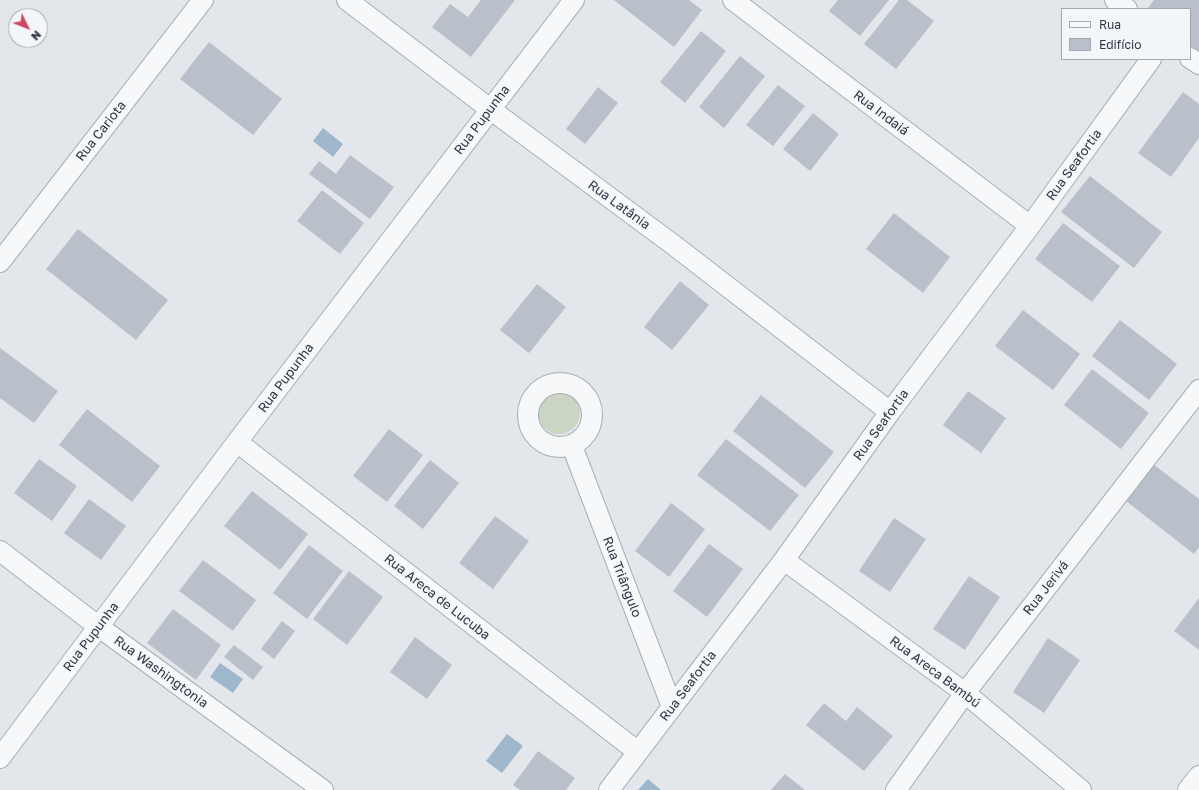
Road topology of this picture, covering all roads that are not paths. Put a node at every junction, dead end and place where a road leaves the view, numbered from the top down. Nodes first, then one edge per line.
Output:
1 (203, 0) edge
2 (347, 0) edge
3 (574, 0) edge
4 (733, 0) edge
5 (1115, 0) edge
6 (1126, 8) edge
7 (1150, 60) edge
8 (490, 109) junction
9 (1030, 226) junction
10 (0, 262) edge
11 (1199, 390) edge
12 (890, 412) junction
13 (237, 442) junction
14 (572, 446) dead end
15 (0, 551) edge
16 (784, 560) junction
17 (99, 627) junction
18 (964, 693) junction
19 (672, 707) junction
20 (638, 752) junction
21 (0, 758) edge
22 (1199, 776) edge
23 (323, 790) edge
24 (608, 790) edge
25 (896, 790) edge
26 (1081, 790) edge
27 (1188, 790) edge

1 - 10 street, Rua Cariota
2 - 8 street, Rua Latânia
3 - 8 street, Rua Pupunha
4 - 9 street, Rua Indaiá
5 - 6 street
7 - 9 street, Rua Seafortia
8 - 12 street, Rua Latânia
8 - 13 street, Rua Pupunha
9 - 12 street, Rua Seafortia
11 - 18 street, Rua Jerivá
12 - 16 street, Rua Seafortia
13 - 17 street, Rua Pupunha
13 - 20 street, Rua Areca de Lucuba
14 - 19 street, Rua Triângulo
15 - 17 street, Rua Washingtonia
16 - 18 street, Rua Areca Bambú
16 - 19 street, Rua Seafortia
17 - 21 street, Rua Pupunha
17 - 23 street, Rua Washingtonia
18 - 25 street, Rua Jerivá
18 - 26 street, Rua Areca Bambú
19 - 20 street, Rua Seafortia
20 - 24 street, Rua Seafortia
22 - 27 street

